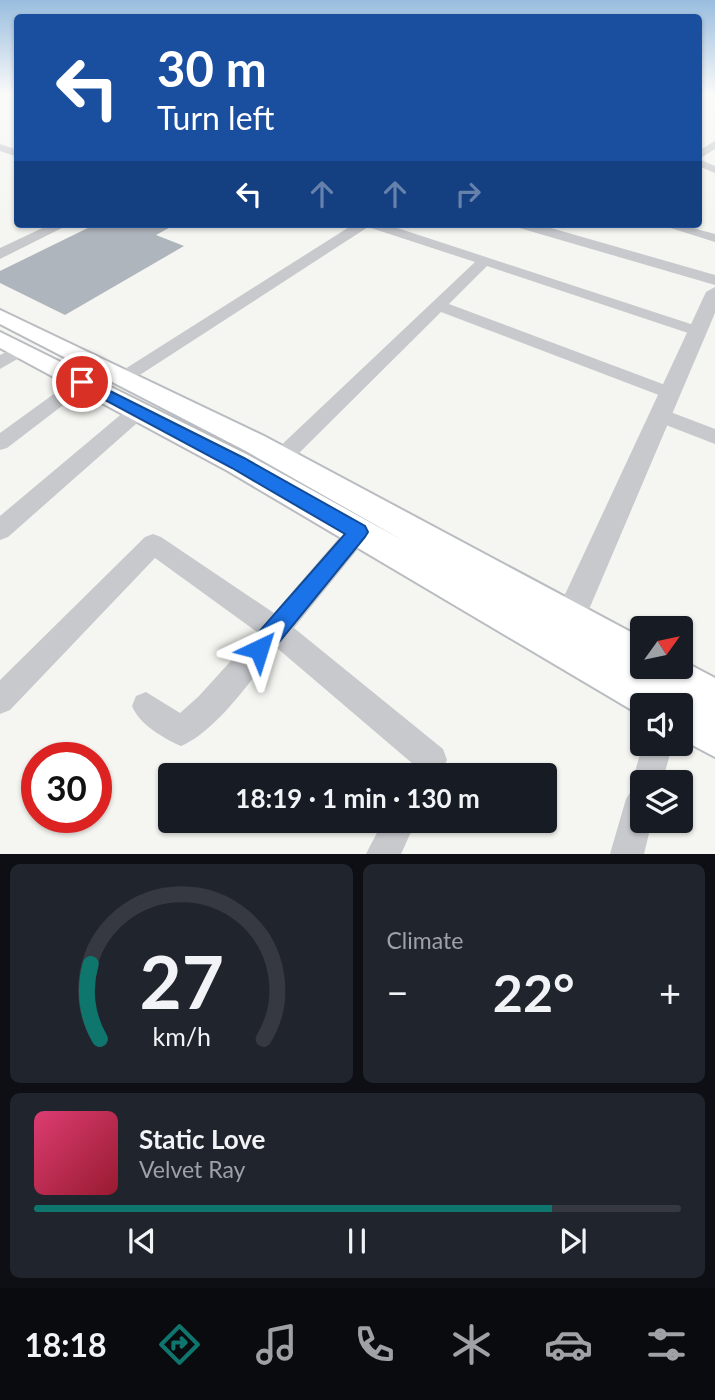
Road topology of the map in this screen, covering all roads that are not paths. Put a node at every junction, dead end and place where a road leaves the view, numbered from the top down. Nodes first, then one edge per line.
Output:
1 (55, 228) edge
2 (357, 228) edge
3 (384, 228) edge
4 (534, 228) edge
5 (680, 228) edge
6 (715, 237) edge
7 (0, 254) edge
8 (484, 261) junction
9 (715, 280) edge
10 (715, 292) edge
11 (438, 305) junction
12 (0, 316) edge
13 (698, 331) junction
14 (7, 351) edge
15 (123, 378) junction
16 (82, 382) junction
17 (670, 393) junction
18 (138, 411) junction
19 (660, 415) junction
20 (715, 437) edge
21 (0, 443) edge
22 (281, 458) junction
23 (0, 530) edge
24 (358, 532) junction
25 (276, 630) junction
26 (564, 632) junction
27 (630, 654) edge
28 (679, 679) edge
29 (645, 693) edge
30 (715, 699) edge
31 (0, 700) edge
32 (146, 706) dead end
33 (693, 724) edge
34 (715, 737) edge
35 (430, 763) edge
36 (394, 833) edge
37 (633, 833) edge
38 (383, 854) edge
39 (627, 854) edge

1 - 7 street
2 - 15 street
3 - 8 street
4 - 9 street
5 - 6 street
8 - 11 street
8 - 13 street
10 - 13 street
11 - 17 street
11 - 22 street
12 - 15 main road
13 - 17 street
14 - 16 main road
15 - 22 main road
16 - 18 main road
16 - 21 street
17 - 19 street
18 - 23 street
18 - 24 main road
19 - 20 street
19 - 26 street
22 - 26 main road
24 - 25 street
24 - 26 main road
25 - 31 street
25 - 32 street
25 - 35 street
26 - 27 main road
26 - 29 main road
28 - 30 main road
33 - 34 main road
36 - 38 street
37 - 39 street

